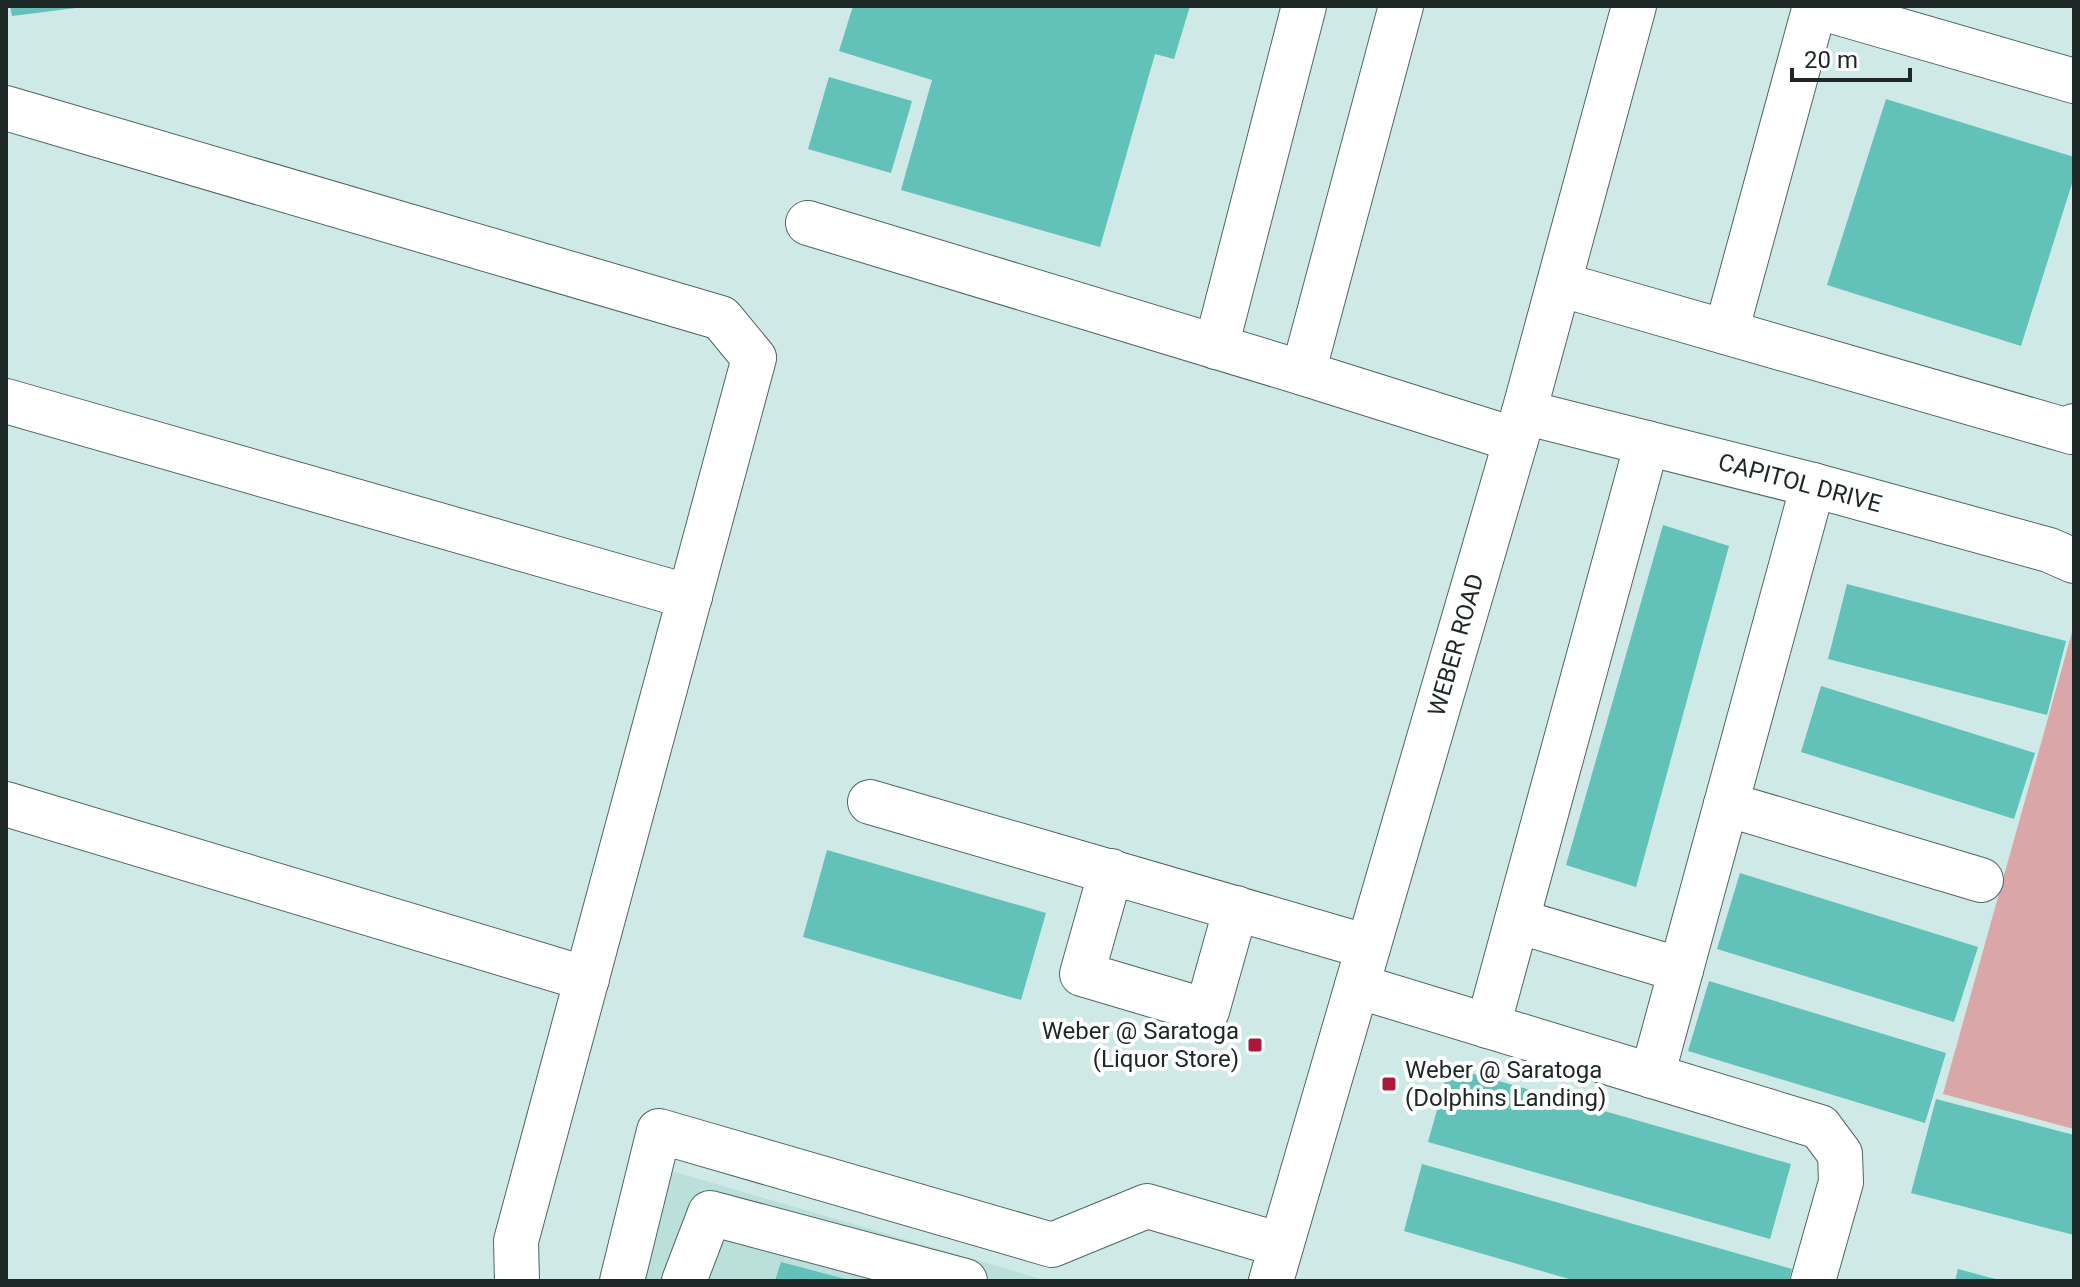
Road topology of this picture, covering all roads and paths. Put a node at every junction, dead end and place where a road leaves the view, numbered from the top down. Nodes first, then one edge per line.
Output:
1 (1304, 6) edge
2 (1401, 6) edge
3 (1634, 6) edge
4 (1815, 6) edge
5 (2074, 81) edge
6 (6, 110) edge
7 (808, 223) dead end
8 (1559, 284) junction
9 (1726, 332) junction
10 (1216, 347) junction
11 (1303, 373) junction
12 (6, 401) edge
13 (1520, 426) junction
14 (2074, 426) edge
15 (1647, 443) junction
16 (1813, 485) junction
17 (2074, 561) edge
18 (690, 597) junction
19 (870, 802) dead end
20 (6, 804) edge
21 (1726, 804) junction
22 (1111, 871) junction
23 (1981, 880) dead end
24 (1236, 908) junction
25 (1517, 921) junction
26 (1363, 966) junction
27 (1681, 970) junction
28 (587, 979) junction
29 (1488, 1026) junction
30 (1652, 1076) junction
31 (1278, 1271) edge
32 (688, 1277) edge
33 (517, 1281) edge
34 (622, 1281) edge
35 (965, 1281) edge
36 (1813, 1281) edge

1 - 10 main road
2 - 11 main road
3 - 8 main road, WEBER ROAD
4 - 5 main road
4 - 9 main road
6 - 18 main road
7 - 10 main road, CAPITOL DRIVE
8 - 9 main road
8 - 13 main road, WEBER ROAD
9 - 14 main road
10 - 11 main road, CAPITOL DRIVE
11 - 13 main road, CAPITOL DRIVE
12 - 18 main road
13 - 15 main road, CAPITOL DRIVE
13 - 26 main road, WEBER ROAD
15 - 16 main road, CAPITOL DRIVE
15 - 25 main road
16 - 17 main road, CAPITOL DRIVE
16 - 21 main road
18 - 28 main road
19 - 22 main road
20 - 28 main road
21 - 23 main road
21 - 27 main road
22 - 24 main road
22 - 24 main road
24 - 26 main road
25 - 27 main road
25 - 29 main road
26 - 29 main road
26 - 31 main road, WEBER ROAD
27 - 30 main road
28 - 33 main road
29 - 30 main road
30 - 36 main road
31 - 34 main road
32 - 35 main road

